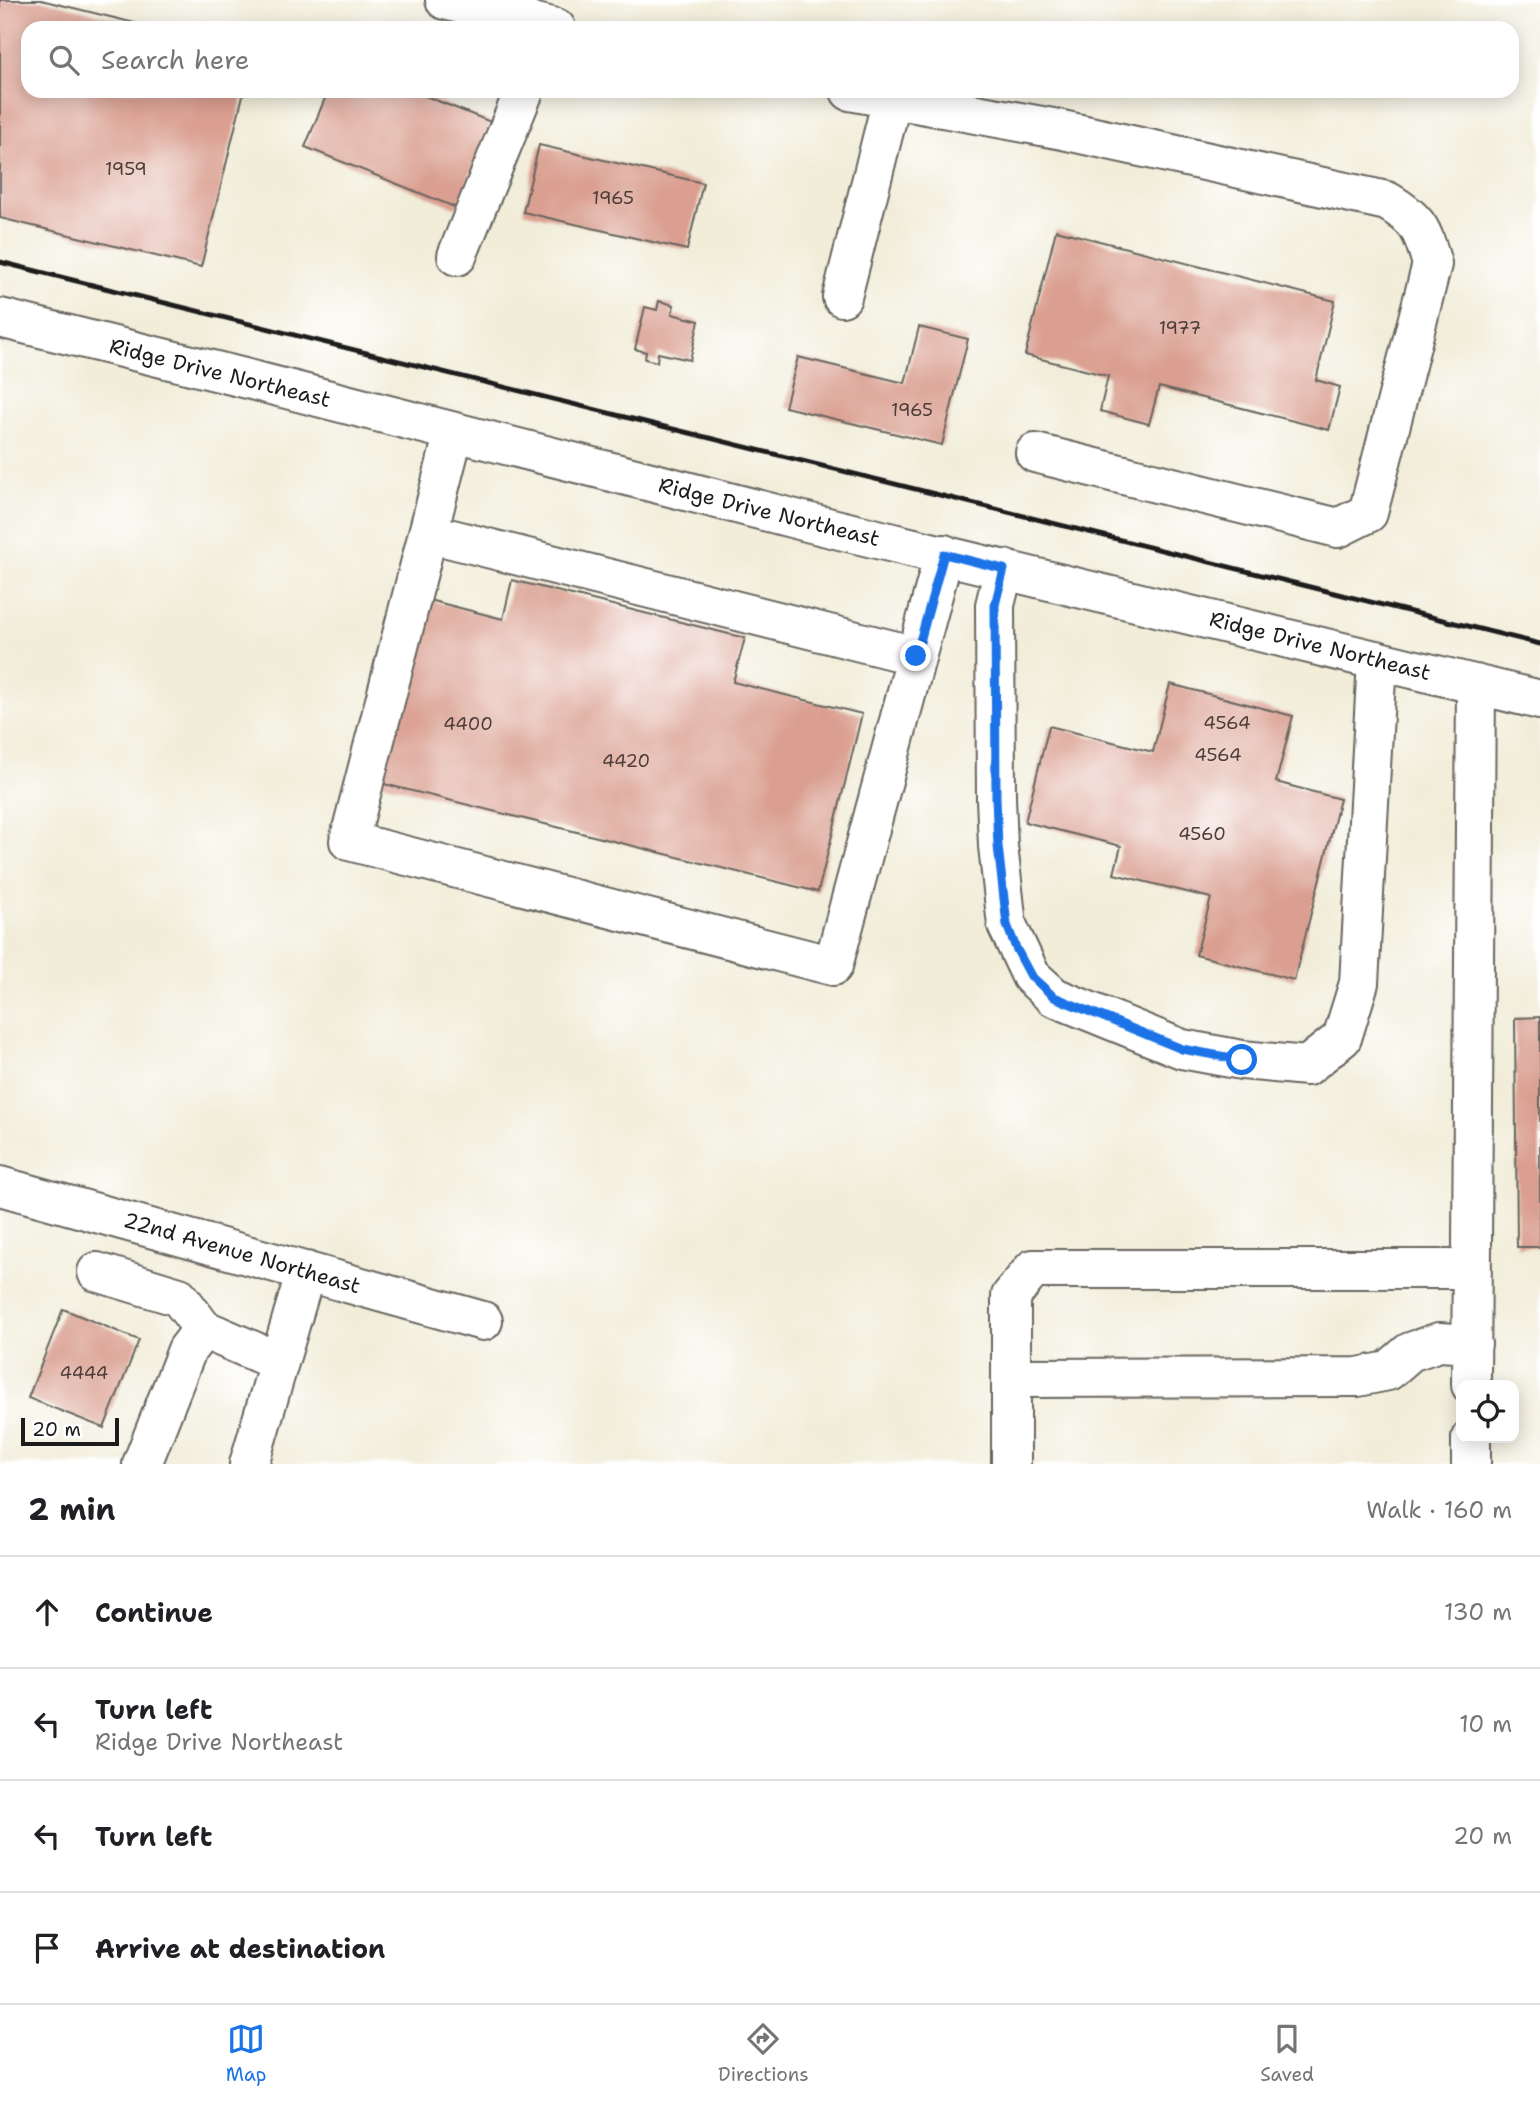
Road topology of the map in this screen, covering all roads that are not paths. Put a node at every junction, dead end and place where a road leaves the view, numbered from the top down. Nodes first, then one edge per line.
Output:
1 (445, 0) edge
2 (525, 21) edge
3 (521, 98) edge
4 (887, 98) edge
5 (892, 99) junction
6 (457, 256) dead end
7 (842, 297) dead end
8 (0, 318) edge
9 (454, 432) junction
10 (1035, 453) dead end
11 (428, 533) junction
12 (944, 554) junction
13 (1004, 569) junction
14 (916, 656) junction
15 (1377, 660) junction
16 (1475, 684) junction
17 (1540, 700) edge
18 (0, 1186) edge
19 (1472, 1269) junction
20 (306, 1271) junction
21 (97, 1272) dead end
22 (483, 1321) dead end
23 (203, 1329) junction
24 (1472, 1344) junction
25 (279, 1362) junction
26 (1011, 1378) junction
27 (1471, 1380) edge
28 (1471, 1443) edge
29 (142, 1464) edge
30 (249, 1464) edge
31 (1011, 1464) edge
32 (1471, 1464) edge

1 - 2 street
3 - 6 street
4 - 5 street
5 - 7 street
5 - 10 street
8 - 9 street, Ridge Drive Northeast
9 - 11 street
9 - 12 street, Ridge Drive Northeast
11 - 14 street
11 - 14 street
12 - 13 street, Ridge Drive Northeast
12 - 14 street
13 - 15 street, Ridge Drive Northeast
13 - 15 street
15 - 16 street, Ridge Drive Northeast
16 - 17 street, Ridge Drive Northeast
16 - 19 street
18 - 20 street, 22nd Avenue Northeast
19 - 24 street
19 - 26 street
20 - 22 street, 22nd Avenue Northeast
20 - 25 street
21 - 23 street
23 - 25 street
23 - 29 street
24 - 26 street
24 - 27 street
25 - 30 street
26 - 31 street
28 - 32 street

